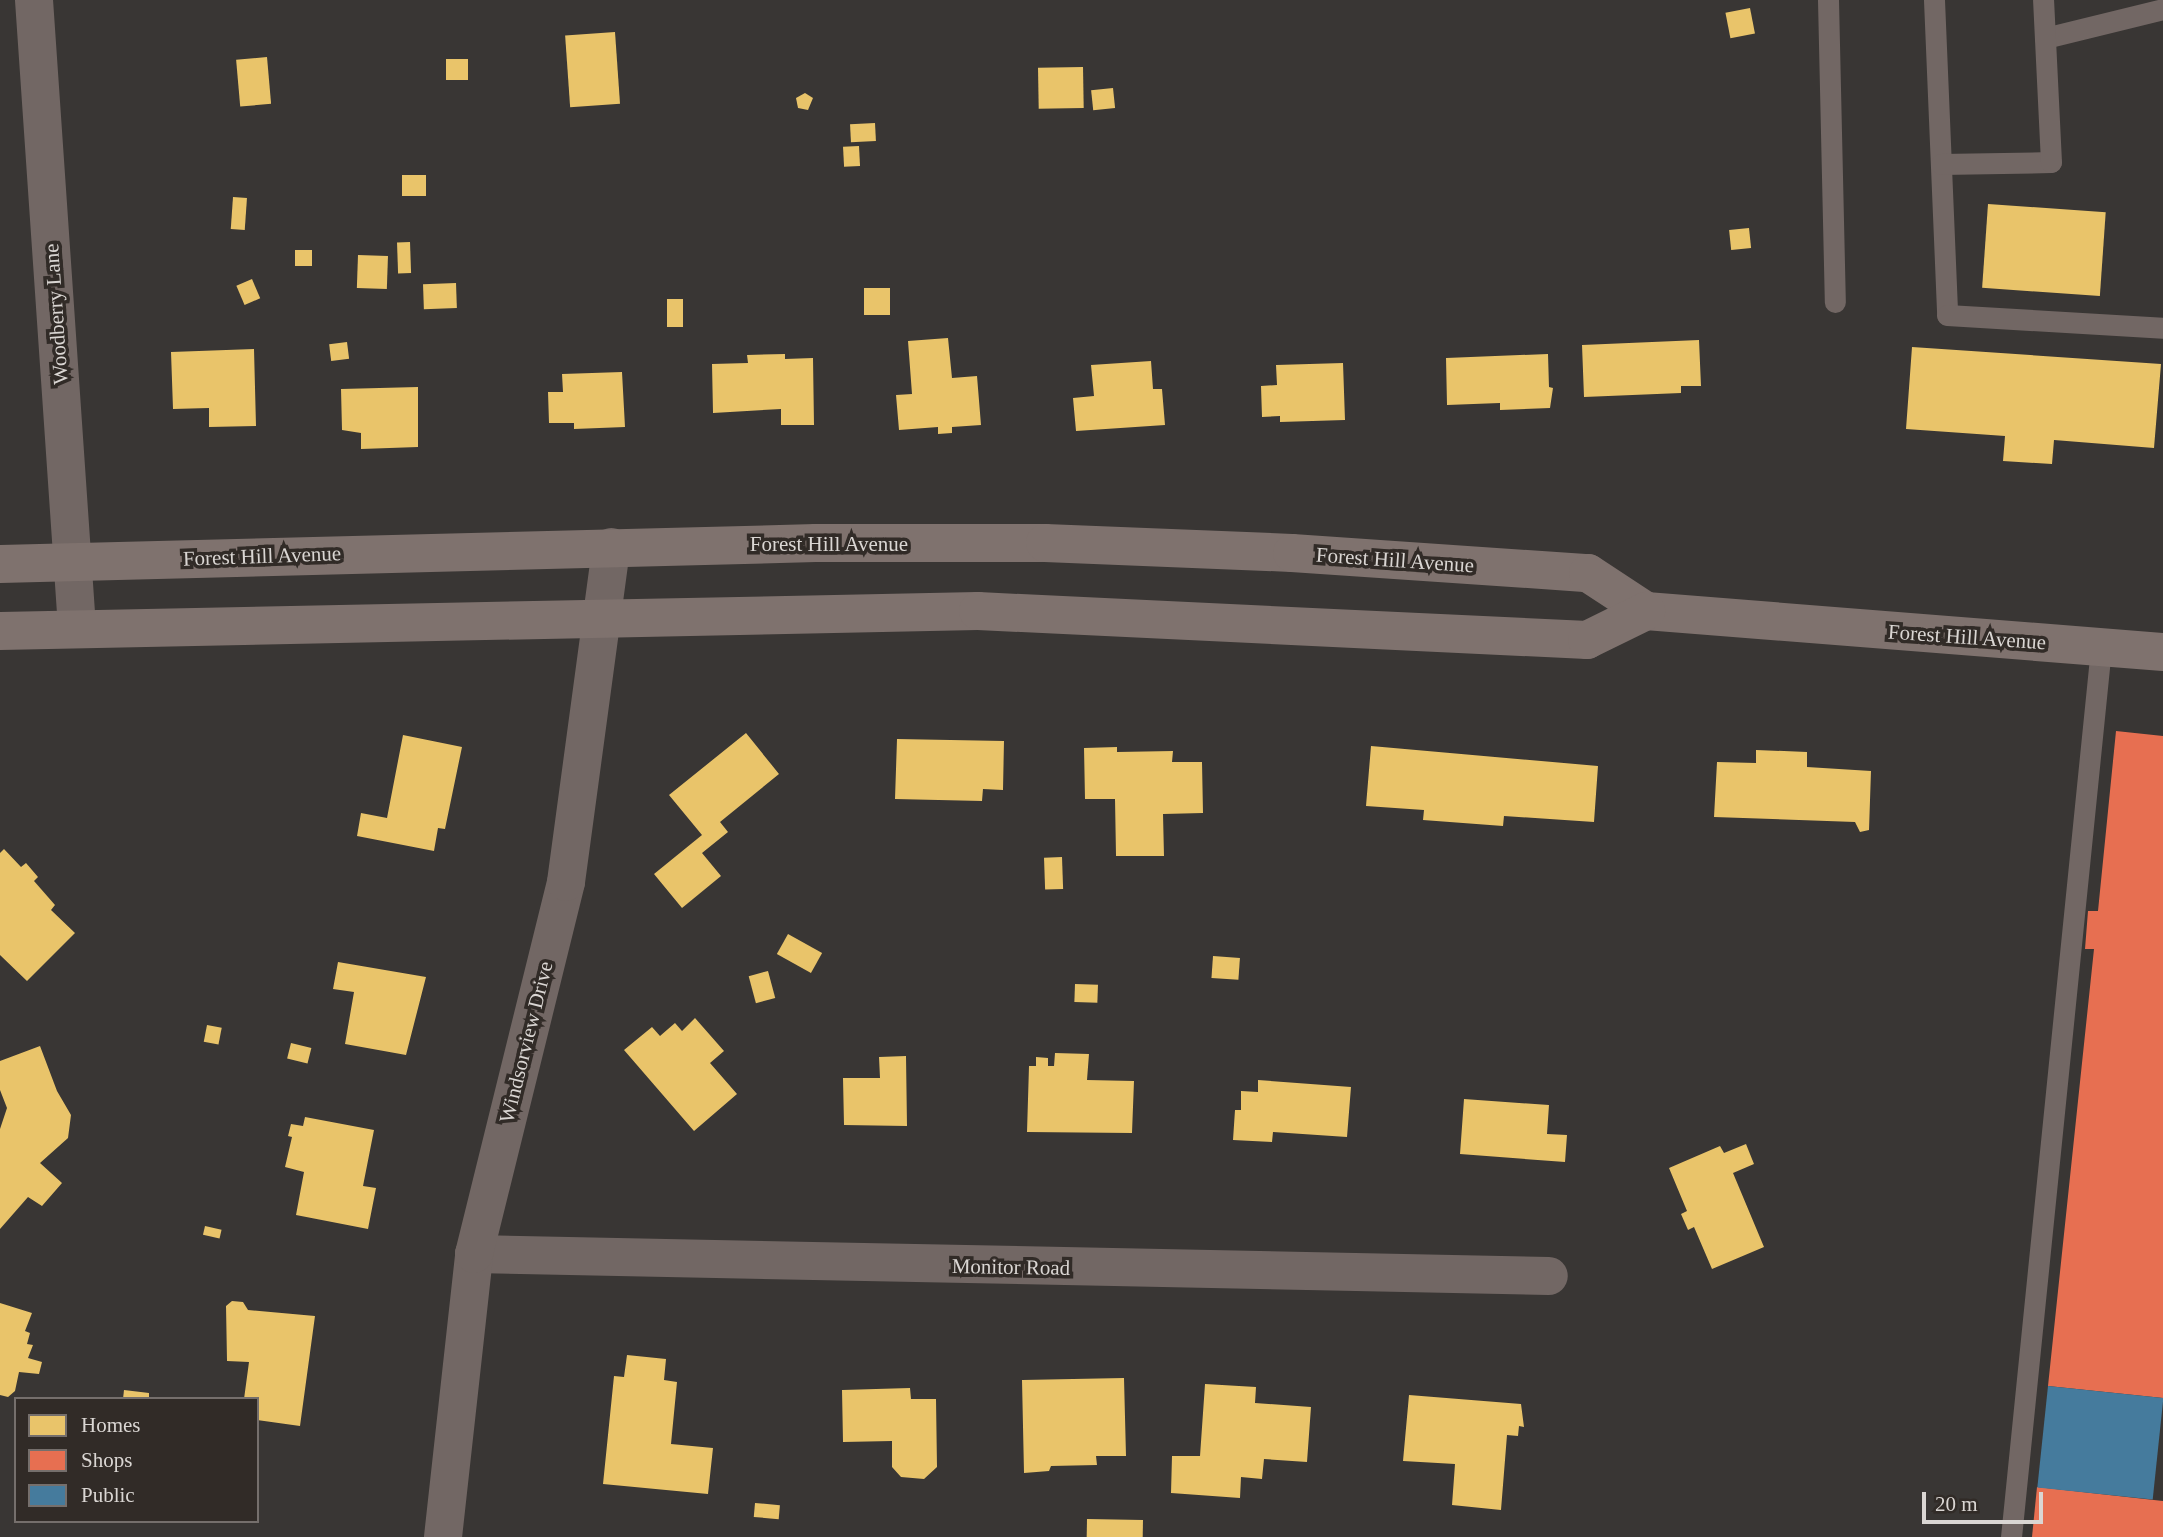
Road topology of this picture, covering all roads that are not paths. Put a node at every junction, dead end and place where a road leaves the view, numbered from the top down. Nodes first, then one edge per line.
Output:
1 (34, 0) edge
2 (1828, 0) edge
3 (1934, 0) edge
4 (2043, 0) edge
5 (2163, 9) edge
6 (2045, 37) junction
7 (1941, 164) junction
8 (1835, 302) dead end
9 (2163, 328) edge
10 (611, 547) junction
11 (73, 561) junction
12 (0, 564) edge
13 (1646, 611) junction
14 (603, 617) junction
15 (77, 628) junction
16 (0, 631) edge
17 (2101, 648) junction
18 (2163, 652) edge
19 (474, 1254) junction
20 (1549, 1276) dead end
21 (443, 1537) edge
22 (2011, 1537) edge

1 - 11 street, Woodberry Lane
2 - 8 lane
3 - 7 lane
4 - 6 lane
5 - 6 lane
6 - 7 lane
7 - 9 lane
10 - 11 main road, Forest Hill Avenue
10 - 13 main road, Forest Hill Avenue
10 - 14 street, Windsorview Drive
11 - 12 main road, Forest Hill Avenue
11 - 15 street, Woodberry Lane
13 - 14 main road
13 - 17 main road, Forest Hill Avenue
14 - 15 main road
14 - 19 street, Windsorview Drive
15 - 16 main road
17 - 18 main road, Forest Hill Avenue
17 - 22 lane
19 - 20 street, Monitor Road
19 - 21 street, Windsorview Drive

